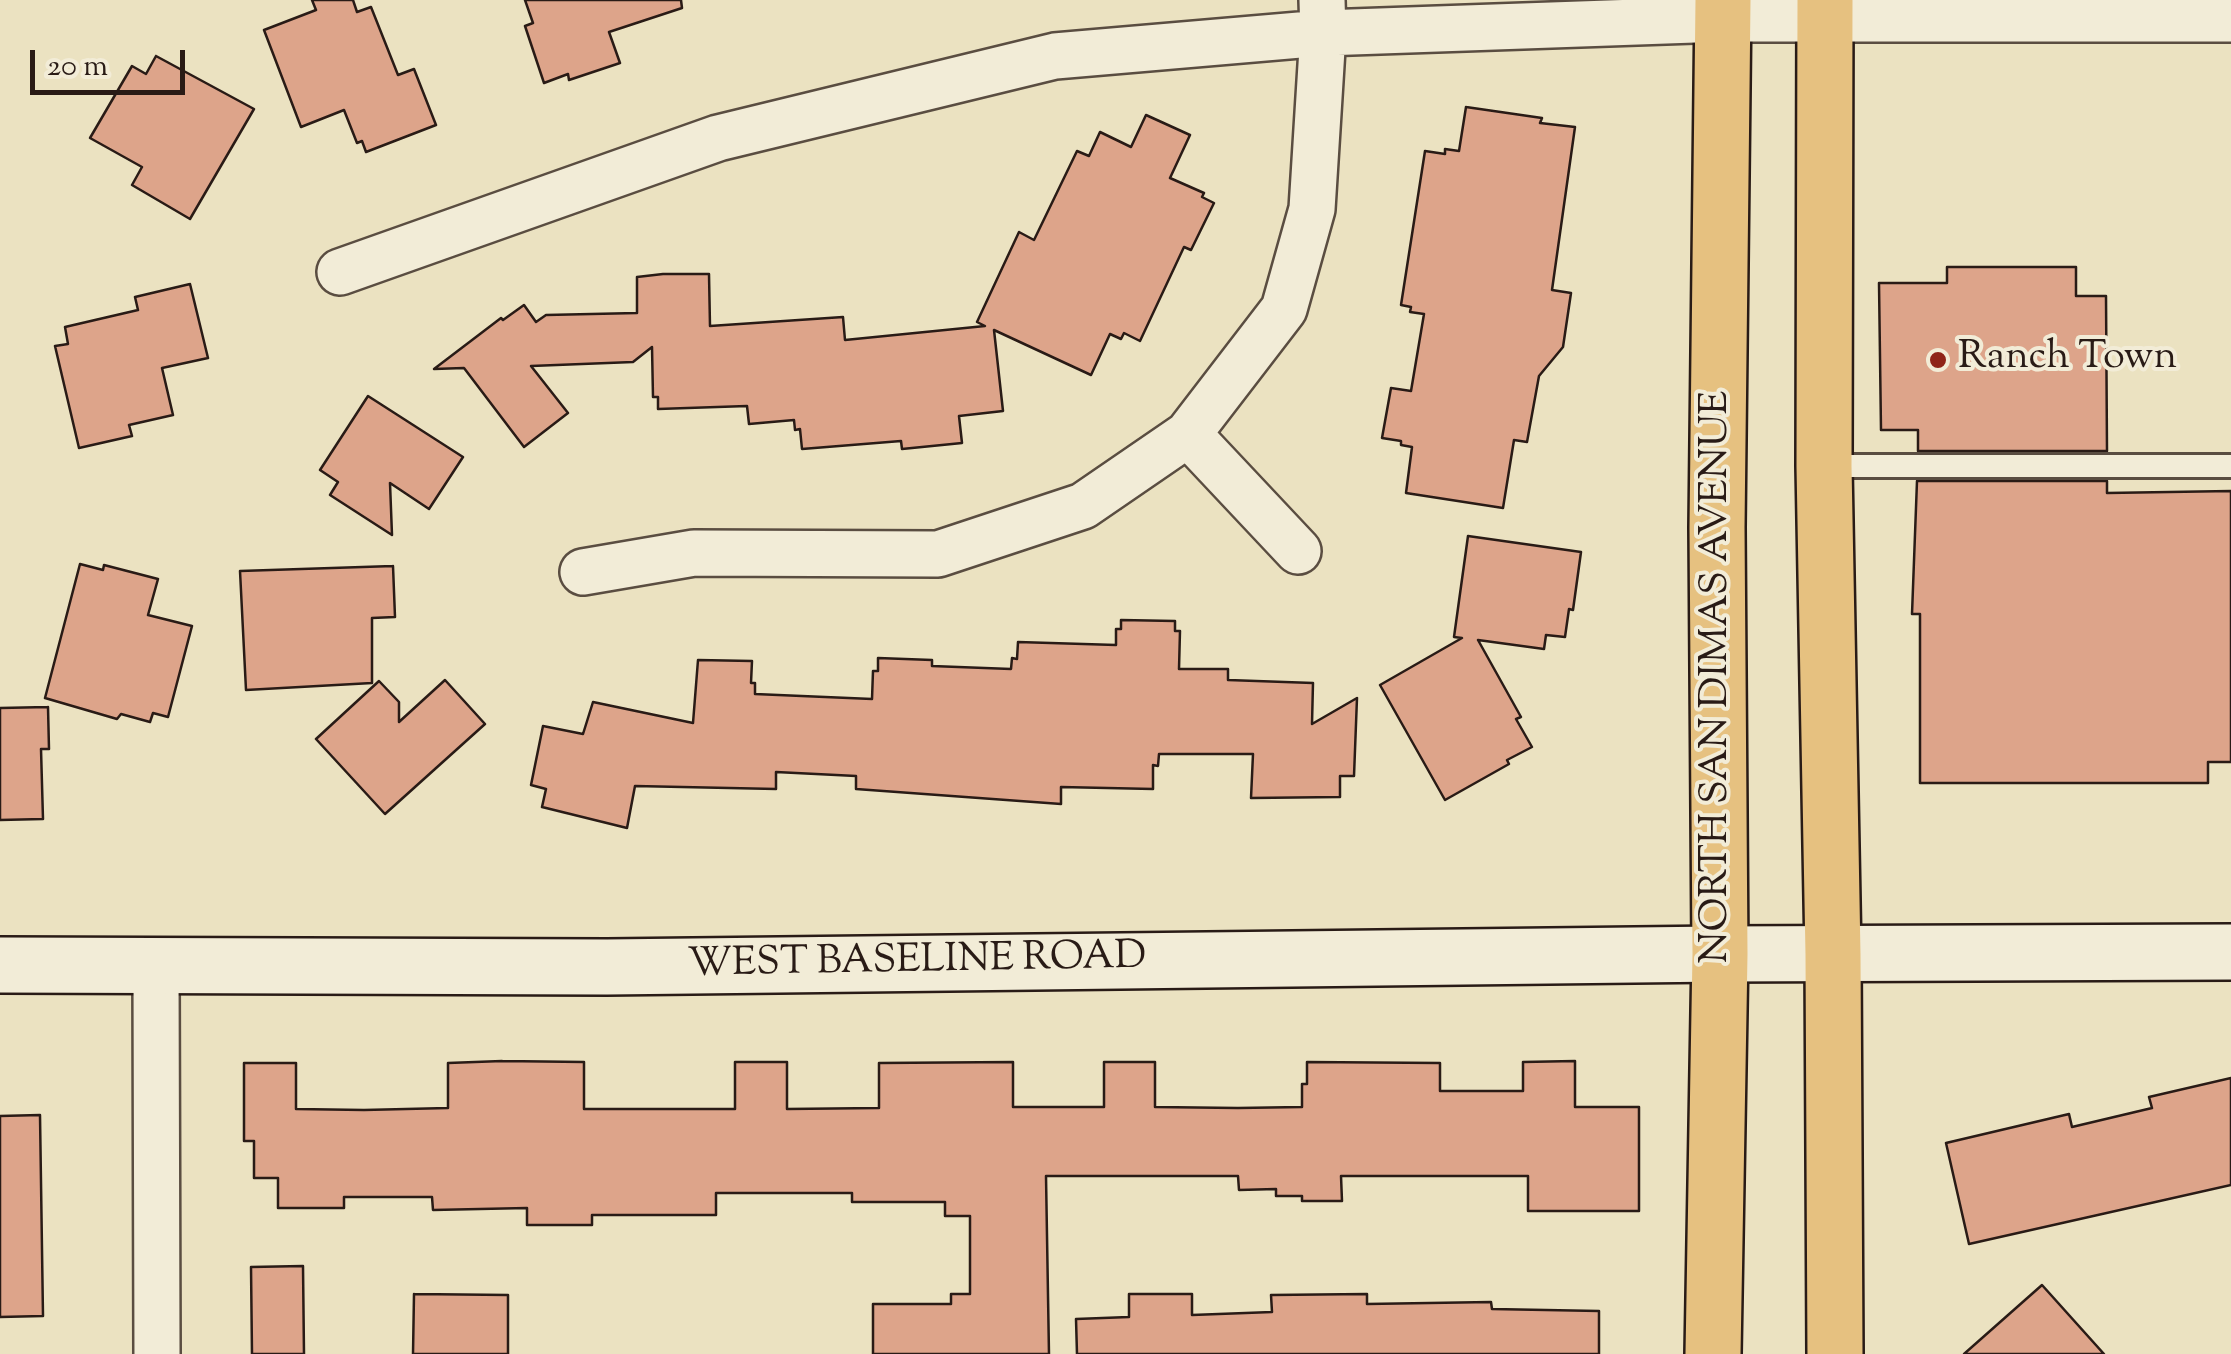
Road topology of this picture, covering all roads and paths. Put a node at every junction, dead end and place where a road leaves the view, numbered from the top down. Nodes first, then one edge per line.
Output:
1 (1723, 9) edge
2 (1825, 10) edge
3 (1322, 17) edge
4 (2231, 19) edge
5 (340, 272) dead end
6 (1188, 434) junction
7 (1824, 466) junction
8 (2231, 466) edge
9 (1298, 551) dead end
10 (583, 572) dead end
11 (2231, 952) edge
12 (1720, 954) junction
13 (1833, 954) junction
14 (0, 966) edge
15 (156, 967) junction
16 (157, 1354) edge
17 (1713, 1354) edge
18 (1835, 1354) edge

1 - 2 street
1 - 3 street
1 - 12 main road, NORTH SAN DIMAS AVENUE
2 - 4 street
2 - 7 main road
3 - 5 street
3 - 6 street
6 - 9 street
6 - 10 street
7 - 8 lane
7 - 13 main road
11 - 13 main road, WEST BASELINE ROAD
12 - 13 main road, WEST BASELINE ROAD
12 - 15 main road, WEST BASELINE ROAD
12 - 17 main road, NORTH SAN DIMAS AVENUE
13 - 18 main road
14 - 15 main road, WEST BASELINE ROAD
15 - 16 street

